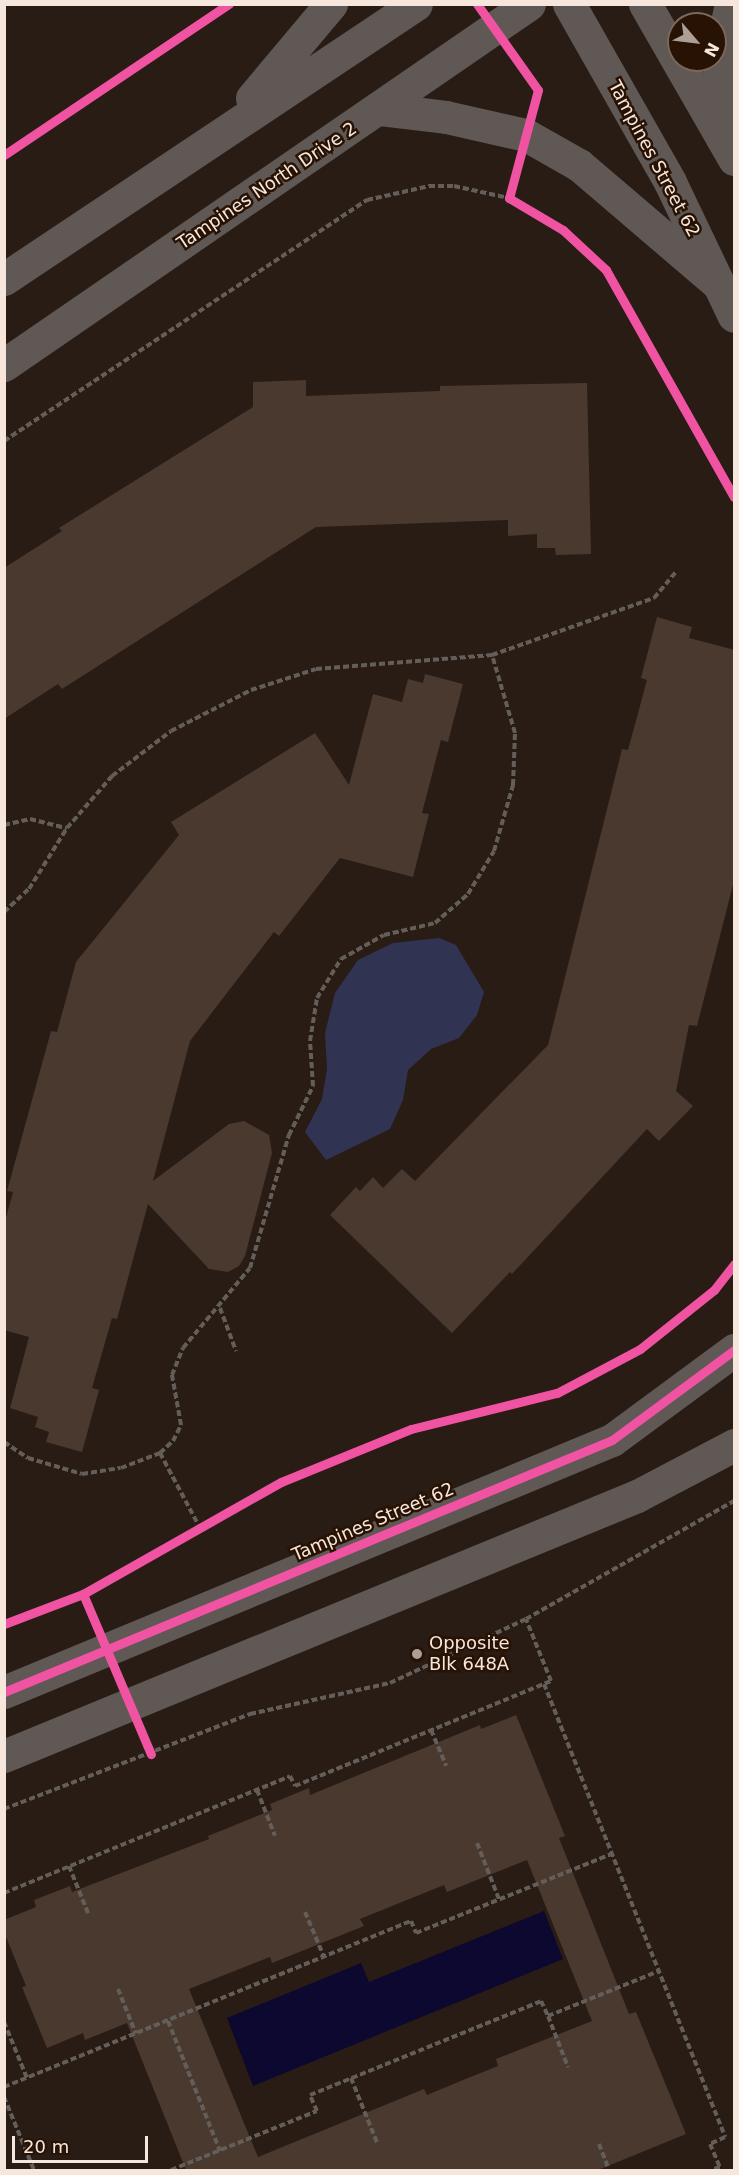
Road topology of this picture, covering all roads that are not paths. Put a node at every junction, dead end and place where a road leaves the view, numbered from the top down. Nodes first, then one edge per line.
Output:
1 (331, 4) edge
2 (416, 4) edge
3 (529, 4) edge
4 (569, 4) edge
5 (645, 4) edge
6 (731, 4) edge
7 (380, 109) junction
8 (228, 127) junction
9 (728, 149) edge
10 (4, 279) edge
11 (717, 283) junction
12 (735, 316) edge
13 (4, 365) edge
14 (735, 1350) edge
15 (735, 1445) edge
16 (4, 1692) edge
17 (4, 1756) edge

1 - 8 street
2 - 8 street
3 - 7 street, Tampines North Drive 2
4 - 11 street, Tampines Street 62
5 - 9 street
6 - 9 street
7 - 11 street
7 - 13 street, Tampines North Drive 2
8 - 10 street
11 - 12 street, Tampines Street 62
14 - 16 street, Tampines Street 62
15 - 17 street

